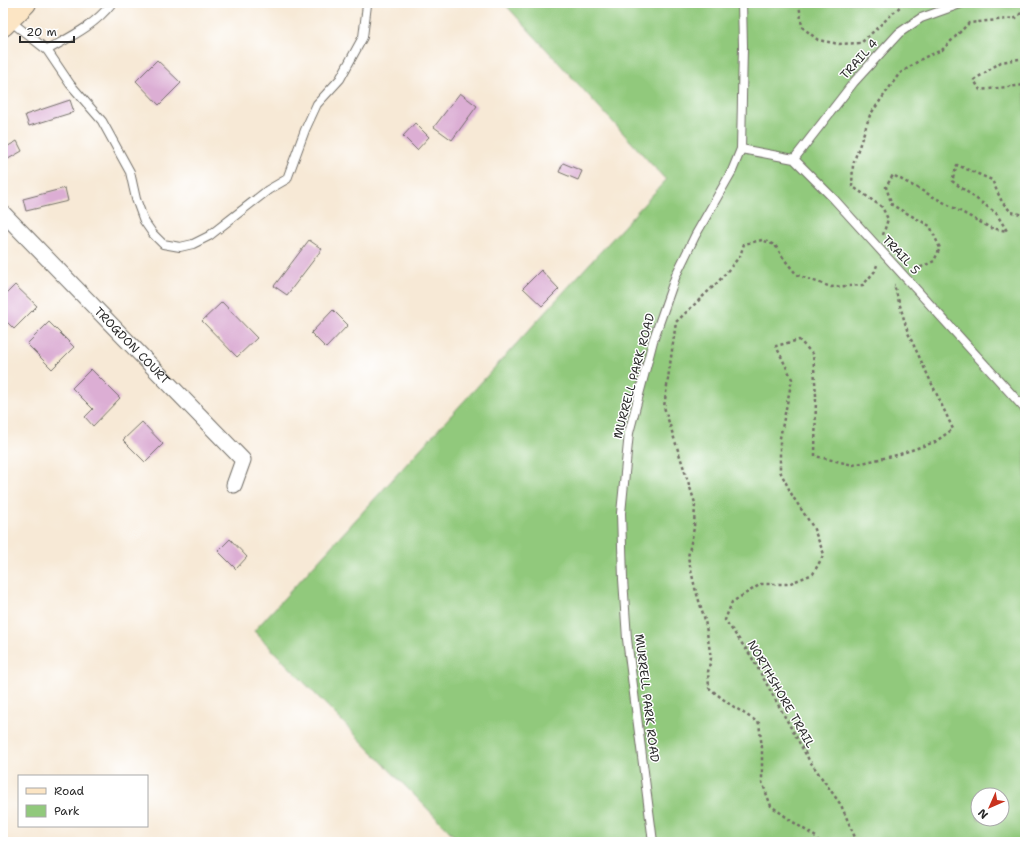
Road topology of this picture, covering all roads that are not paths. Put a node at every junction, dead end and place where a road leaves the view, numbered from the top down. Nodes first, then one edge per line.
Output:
1 (25, 3) edge
2 (112, 3) edge
3 (742, 3) edge
4 (963, 3) edge
5 (367, 4) edge
6 (6, 22) edge
7 (47, 50) junction
8 (741, 149) junction
9 (794, 159) junction
10 (3, 213) edge
11 (1025, 409) edge
12 (234, 485) dead end
13 (653, 842) edge

1 - 6 street
2 - 7 lane
3 - 8 lane, MURRELL PARK ROAD
4 - 9 lane, TRAIL 4
5 - 7 lane
6 - 7 lane
8 - 9 lane
8 - 13 lane, MURRELL PARK ROAD
9 - 11 lane, TRAIL 5
10 - 12 street, TROGDON COURT

